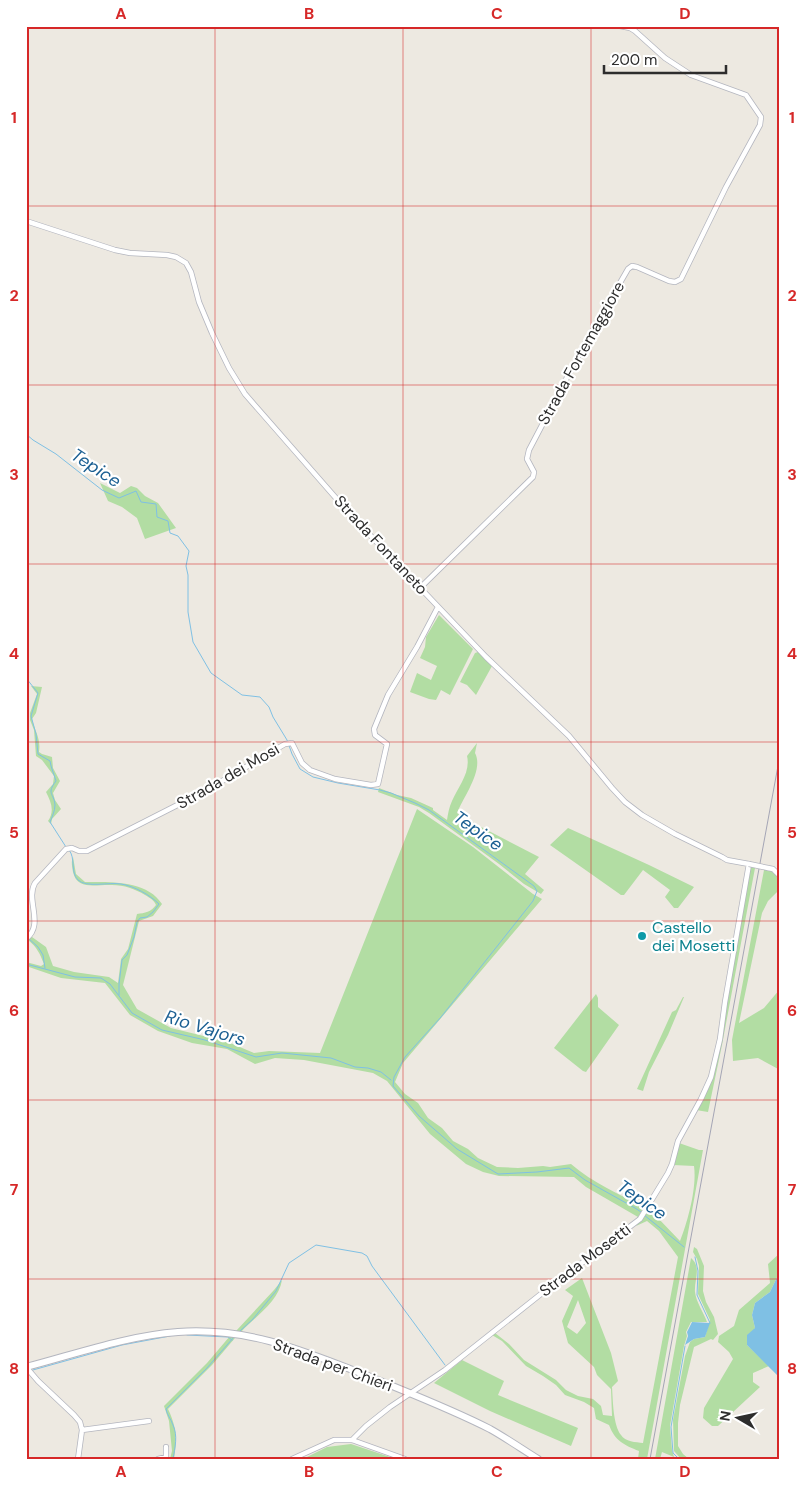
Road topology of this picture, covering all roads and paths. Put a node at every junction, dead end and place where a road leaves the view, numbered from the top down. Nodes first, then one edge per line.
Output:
1 (620, 26) edge
2 (26, 221) edge
3 (420, 588) junction
4 (438, 607) junction
5 (749, 864) junction
6 (780, 876) edge
7 (28, 938) edge
8 (26, 1367) edge
9 (410, 1393) junction
10 (149, 1421) dead end
11 (82, 1430) junction
12 (352, 1440) junction
13 (166, 1447) dead end
14 (78, 1459) edge
15 (158, 1459) edge
16 (292, 1459) edge
17 (405, 1459) edge
18 (538, 1459) edge

1 - 3 street, Strada Fortemaggiore
2 - 3 street, Strada Fontaneto
3 - 4 street, Strada Fontaneto
4 - 5 street, Strada Fontaneto
4 - 7 street, Strada dei Mosi
5 - 6 street, Strada Fontaneto, bridge
5 - 9 street, Strada Mosetti
8 - 9 main road, Strada per Chieri
8 - 11 street
9 - 12 street, Strada Mosetti
9 - 18 main road, Strada per Chieri
10 - 11 street
11 - 14 street
12 - 16 street
12 - 17 street
13 - 15 street

